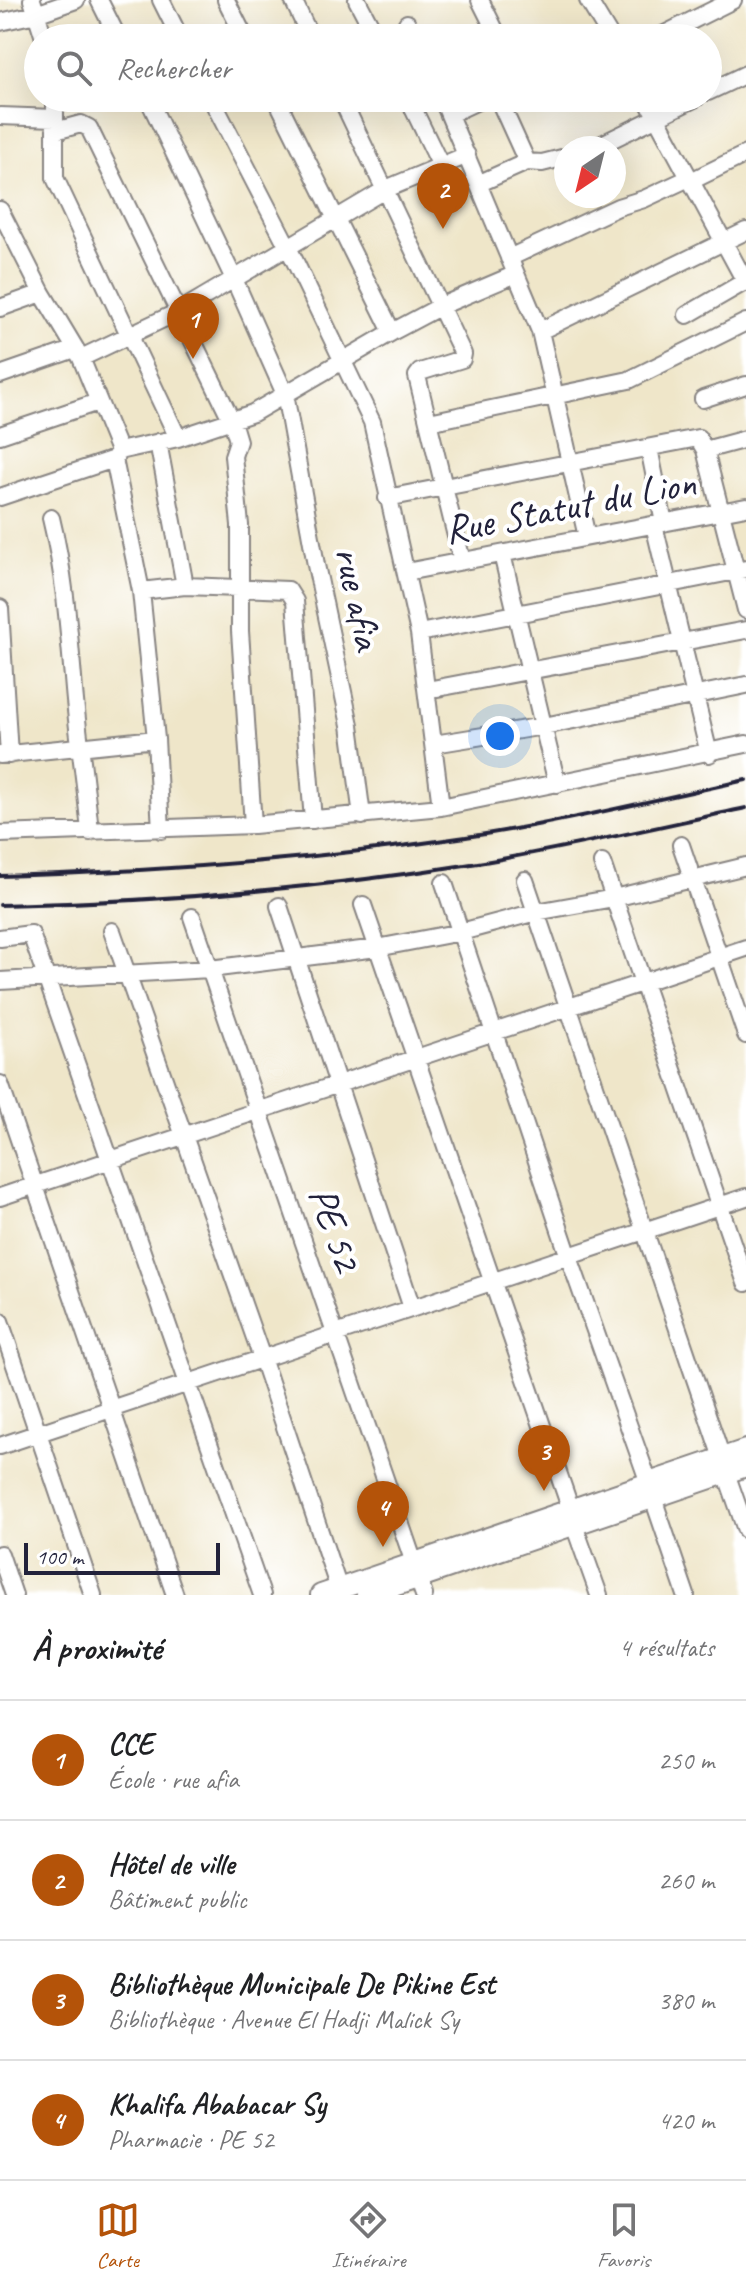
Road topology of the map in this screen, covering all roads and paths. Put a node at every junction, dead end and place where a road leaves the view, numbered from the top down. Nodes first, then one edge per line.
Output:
1 (76, 0) edge
2 (99, 0) edge
3 (161, 0) edge
4 (226, 0) edge
5 (293, 0) edge
6 (357, 0) edge
7 (480, 0) edge
8 (588, 0) edge
9 (733, 0) edge
10 (34, 7) edge
11 (0, 22) edge
12 (111, 24) edge
13 (173, 24) edge
14 (238, 24) edge
15 (304, 24) edge
16 (370, 24) edge
17 (492, 24) edge
18 (600, 24) edge
19 (685, 24) edge
20 (746, 74) edge
21 (722, 85) edge
22 (55, 112) edge
23 (155, 112) edge
24 (218, 112) edge
25 (283, 112) edge
26 (348, 112) edge
27 (415, 112) edge
28 (454, 112) edge
29 (504, 112) edge
30 (654, 112) edge
31 (667, 112) edge
32 (450, 114) joint
33 (0, 116) edge
34 (657, 117) junction
35 (55, 125) junction
36 (618, 136) edge
37 (746, 154) edge
38 (467, 155) junction
39 (554, 160) edge
40 (527, 162) junction
41 (441, 166) junction
42 (690, 179) junction
43 (480, 183) junction
44 (386, 189) junction
45 (0, 210) edge
46 (336, 218) junction
47 (746, 231) edge
48 (5, 234) edge
49 (724, 241) junction
50 (288, 247) junction
51 (512, 266) junction
52 (234, 279) junction
53 (746, 282) edge
54 (42, 293) junction
55 (441, 306) junction
56 (0, 308) edge
57 (180, 311) junction
58 (687, 315) dead end
59 (746, 322) edge
60 (540, 331) junction
61 (392, 332) junction
62 (129, 337) junction
63 (78, 354) junction
64 (342, 361) junction
65 (0, 375) edge
66 (746, 385) edge
67 (285, 394) junction
68 (555, 397) junction
69 (703, 399) dead end
70 (98, 402) junction
71 (232, 421) junction
72 (429, 422) junction
73 (0, 435) edge
74 (178, 438) junction
75 (746, 439) edge
76 (158, 442) junction
77 (649, 448) junction
78 (705, 450) junction
79 (116, 455) junction
80 (569, 463) junction
81 (444, 486) junction
82 (0, 497) edge
83 (387, 498) junction
84 (746, 507) edge
85 (720, 512) junction
86 (51, 518) dead end
87 (659, 524) junction
88 (587, 537) junction
89 (502, 554) junction
90 (462, 561) junction
91 (742, 570) edge
92 (406, 572) junction
93 (669, 585) junction
94 (185, 586) junction
95 (241, 589) junction
96 (141, 591) junction
97 (0, 608) edge
98 (746, 610) edge
99 (517, 615) junction
100 (746, 630) edge
101 (419, 633) junction
102 (681, 641) junction
103 (530, 670) junction
104 (746, 685) edge
105 (427, 690) junction
106 (696, 697) junction
107 (544, 726) junction
108 (156, 739) junction
109 (434, 744) junction
110 (746, 744) edge
111 (82, 746) junction
112 (709, 754) junction
113 (5, 755) edge
114 (557, 784) junction
115 (441, 807) junction
116 (362, 816) junction
117 (313, 820) junction
118 (253, 825) junction
119 (161, 830) junction
120 (90, 832) junction
121 (0, 834) edge
122 (681, 845) dead end
123 (602, 863) dead end
124 (746, 866) edge
125 (693, 879) junction
126 (525, 880) dead end
127 (444, 883) dead end
128 (614, 898) junction
129 (363, 905) dead end
130 (279, 906) dead end
131 (536, 912) junction
132 (192, 917) dead end
133 (112, 931) dead end
134 (461, 932) junction
135 (0, 938) edge
136 (377, 948) junction
137 (746, 948) edge
138 (296, 957) junction
139 (720, 957) junction
140 (210, 969) junction
141 (128, 975) junction
142 (47, 978) junction
143 (0, 981) edge
144 (643, 983) junction
145 (568, 1008) junction
146 (495, 1032) junction
147 (746, 1035) edge
148 (415, 1059) junction
149 (0, 1084) edge
150 (338, 1084) junction
151 (259, 1111) junction
152 (183, 1136) junction
153 (110, 1160) junction
154 (35, 1185) junction
155 (0, 1197) edge
156 (746, 1197) edge
157 (719, 1206) junction
158 (644, 1231) junction
159 (569, 1257) junction
160 (492, 1282) junction
161 (746, 1283) edge
162 (412, 1308) junction
163 (0, 1321) edge
164 (335, 1334) junction
165 (262, 1358) junction
166 (188, 1383) junction
167 (111, 1409) junction
168 (38, 1433) junction
169 (0, 1446) edge
170 (746, 1450) edge
171 (732, 1466) edge
172 (651, 1490) junction
173 (572, 1517) junction
174 (746, 1530) edge
175 (0, 1554) edge
176 (418, 1579) edge
177 (330, 1592) edge
178 (14, 1595) edge
179 (93, 1595) edge
180 (175, 1595) edge
181 (262, 1595) edge
182 (367, 1595) edge
183 (599, 1595) edge
184 (686, 1595) edge

1 - 10 street
2 - 12 street
3 - 13 street
4 - 14 street
5 - 15 street
6 - 16 street
7 - 17 street
8 - 18 street
9 - 19 street
10 - 11 street
20 - 21 street
22 - 35 street
23 - 52 street, rue afia
24 - 50 street
25 - 46 street
26 - 44 street
27 - 41 street
28 - 32 street
29 - 40 street
30 - 34 street
31 - 34 street
32 - 38 street
33 - 35 street
34 - 36 street
34 - 42 street
35 - 57 street
35 - 62 street
37 - 42 street
38 - 41 street
38 - 43 street
39 - 40 street
40 - 43 street
41 - 44 street
42 - 49 street
42 - 51 street
43 - 51 street
44 - 46 street
44 - 55 street
45 - 48 street
46 - 50 street
46 - 61 street
47 - 49 street
48 - 54 street
49 - 53 street
49 - 60 street
50 - 52 street
50 - 64 street
51 - 55 street
51 - 60 street
52 - 57 street
52 - 67 street, rue afia
53 - 58 street
54 - 56 street
54 - 63 street
55 - 61 street
55 - 72 street
57 - 62 street
57 - 71 street
59 - 68 street
60 - 68 street
61 - 64 street
62 - 63 street
62 - 74 street
63 - 65 street
63 - 70 street
64 - 67 street
64 - 83 street
66 - 69 street
67 - 71 street
67 - 116 street, rue afia
68 - 72 street
68 - 80 street
70 - 73 street
70 - 79 street
71 - 74 street
71 - 95 street
72 - 81 street
74 - 76 street
75 - 78 street
76 - 79 street
76 - 94 street
77 - 78 street
77 - 80 street
77 - 87 street
78 - 85 street
79 - 82 street
79 - 96 street
80 - 81 street
80 - 88 street
81 - 83 street
81 - 90 street
83 - 92 street
84 - 85 street, Rue Statut du Lion
85 - 87 street, Rue Statut du Lion
85 - 91 street
86 - 111 street
87 - 88 street, Rue Statut du Lion
87 - 93 street
88 - 89 street, Rue Statut du Lion
89 - 90 street, Rue Statut du Lion
89 - 99 street
90 - 92 street, Rue Statut du Lion
91 - 93 street
91 - 98 street
92 - 101 street
93 - 99 street
93 - 102 street
94 - 95 street
94 - 96 street
95 - 117 street
95 - 118 street
96 - 108 street
97 - 113 street
99 - 101 street
99 - 103 street
100 - 102 street
101 - 105 street
102 - 103 street
102 - 106 street
103 - 105 street
103 - 107 street
104 - 106 street
105 - 109 street
106 - 107 street
106 - 112 street
107 - 109 street
107 - 114 street
108 - 111 street
108 - 119 street
109 - 115 street
110 - 112 street
111 - 113 street
111 - 120 street
112 - 114 street
114 - 115 street
115 - 116 street
116 - 117 street
117 - 118 street
118 - 119 street
119 - 120 street
120 - 121 street
122 - 125 street
123 - 128 street
124 - 125 street
125 - 128 street
125 - 139 street
126 - 131 street
127 - 134 street
128 - 131 street
128 - 144 street
129 - 136 street
130 - 138 street
131 - 134 street
131 - 145 street
132 - 140 street, PE 52
133 - 141 street
134 - 136 street
134 - 146 street
135 - 142 street
136 - 138 street
136 - 148 street
137 - 139 street
138 - 140 street
138 - 150 street
139 - 144 street
139 - 147 street
140 - 141 street
140 - 151 street, PE 52
141 - 142 street
141 - 152 street
142 - 143 street
142 - 153 street
144 - 145 street
144 - 157 street
145 - 146 street
145 - 158 street
146 - 148 street
146 - 159 street
148 - 150 street
148 - 160 street
149 - 154 street
150 - 151 street
150 - 162 street
151 - 152 street
151 - 164 street, PE 52
152 - 153 street
152 - 165 street
153 - 154 street
153 - 166 street
154 - 155 street
154 - 167 street
156 - 157 street
157 - 158 street
157 - 161 street
158 - 159 street
158 - 171 street
159 - 160 street
159 - 172 street
160 - 162 street
160 - 173 street
162 - 164 street
163 - 168 street
164 - 165 street
164 - 176 street, PE 52
165 - 166 street
165 - 177 street
166 - 167 street
166 - 181 street
167 - 168 street
167 - 180 street
168 - 169 street
168 - 179 street
170 - 171 street
171 - 172 street
171 - 174 street
172 - 173 street
172 - 184 street
173 - 176 street
173 - 183 street
175 - 178 street
176 - 177 street
176 - 182 street

